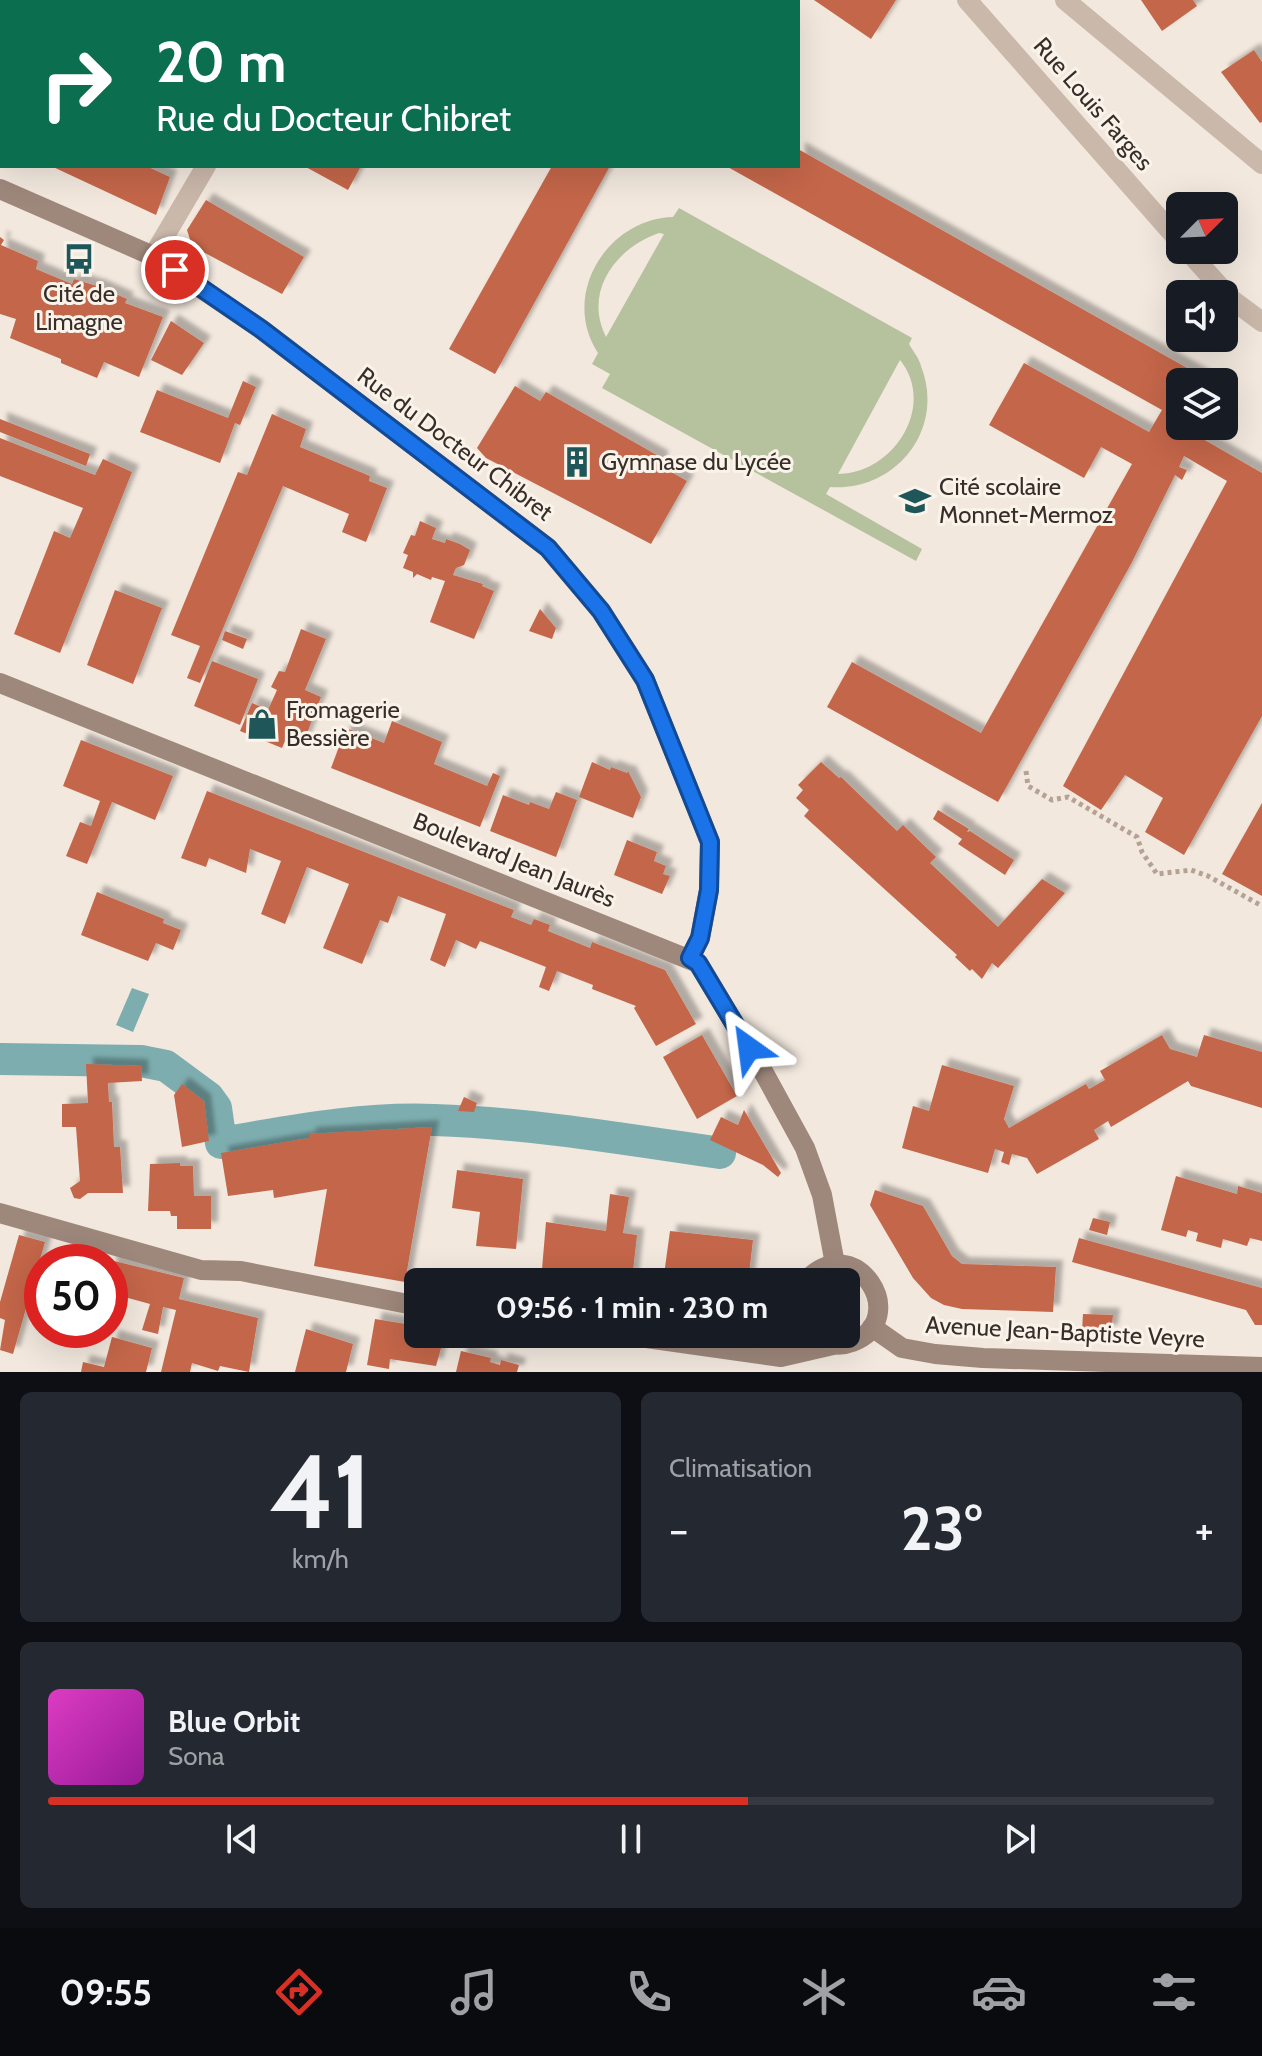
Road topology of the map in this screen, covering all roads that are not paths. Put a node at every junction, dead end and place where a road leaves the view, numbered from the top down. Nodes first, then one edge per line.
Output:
1 (967, 0) edge
2 (1065, 0) edge
3 (1262, 164) edge
4 (205, 168) edge
5 (0, 189) edge
6 (1166, 226) edge
7 (153, 256) junction
8 (1200, 264) edge
9 (1262, 322) edge
10 (0, 683) edge
11 (690, 958) junction
12 (0, 1213) edge
13 (835, 1264) junction
14 (822, 1268) edge
15 (404, 1303) edge
16 (872, 1327) junction
17 (860, 1337) edge
18 (719, 1348) edge
19 (820, 1348) edge
20 (984, 1365) edge
21 (1262, 1367) edge

1 - 6 street, Rue Louis Farges
2 - 3 street
4 - 7 street
5 - 7 main road, Rue du Docteur Chibret
7 - 11 main road, Rue du Docteur Chibret
8 - 9 street
10 - 11 main road, Boulevard Jean Jaurès
11 - 13 main road
12 - 15 main road
13 - 14 main road
13 - 16 main road
16 - 17 main road
16 - 20 main road, Avenue Jean-Baptiste Veyre
18 - 19 main road
20 - 21 main road, Avenue Jean-Baptiste Veyre

